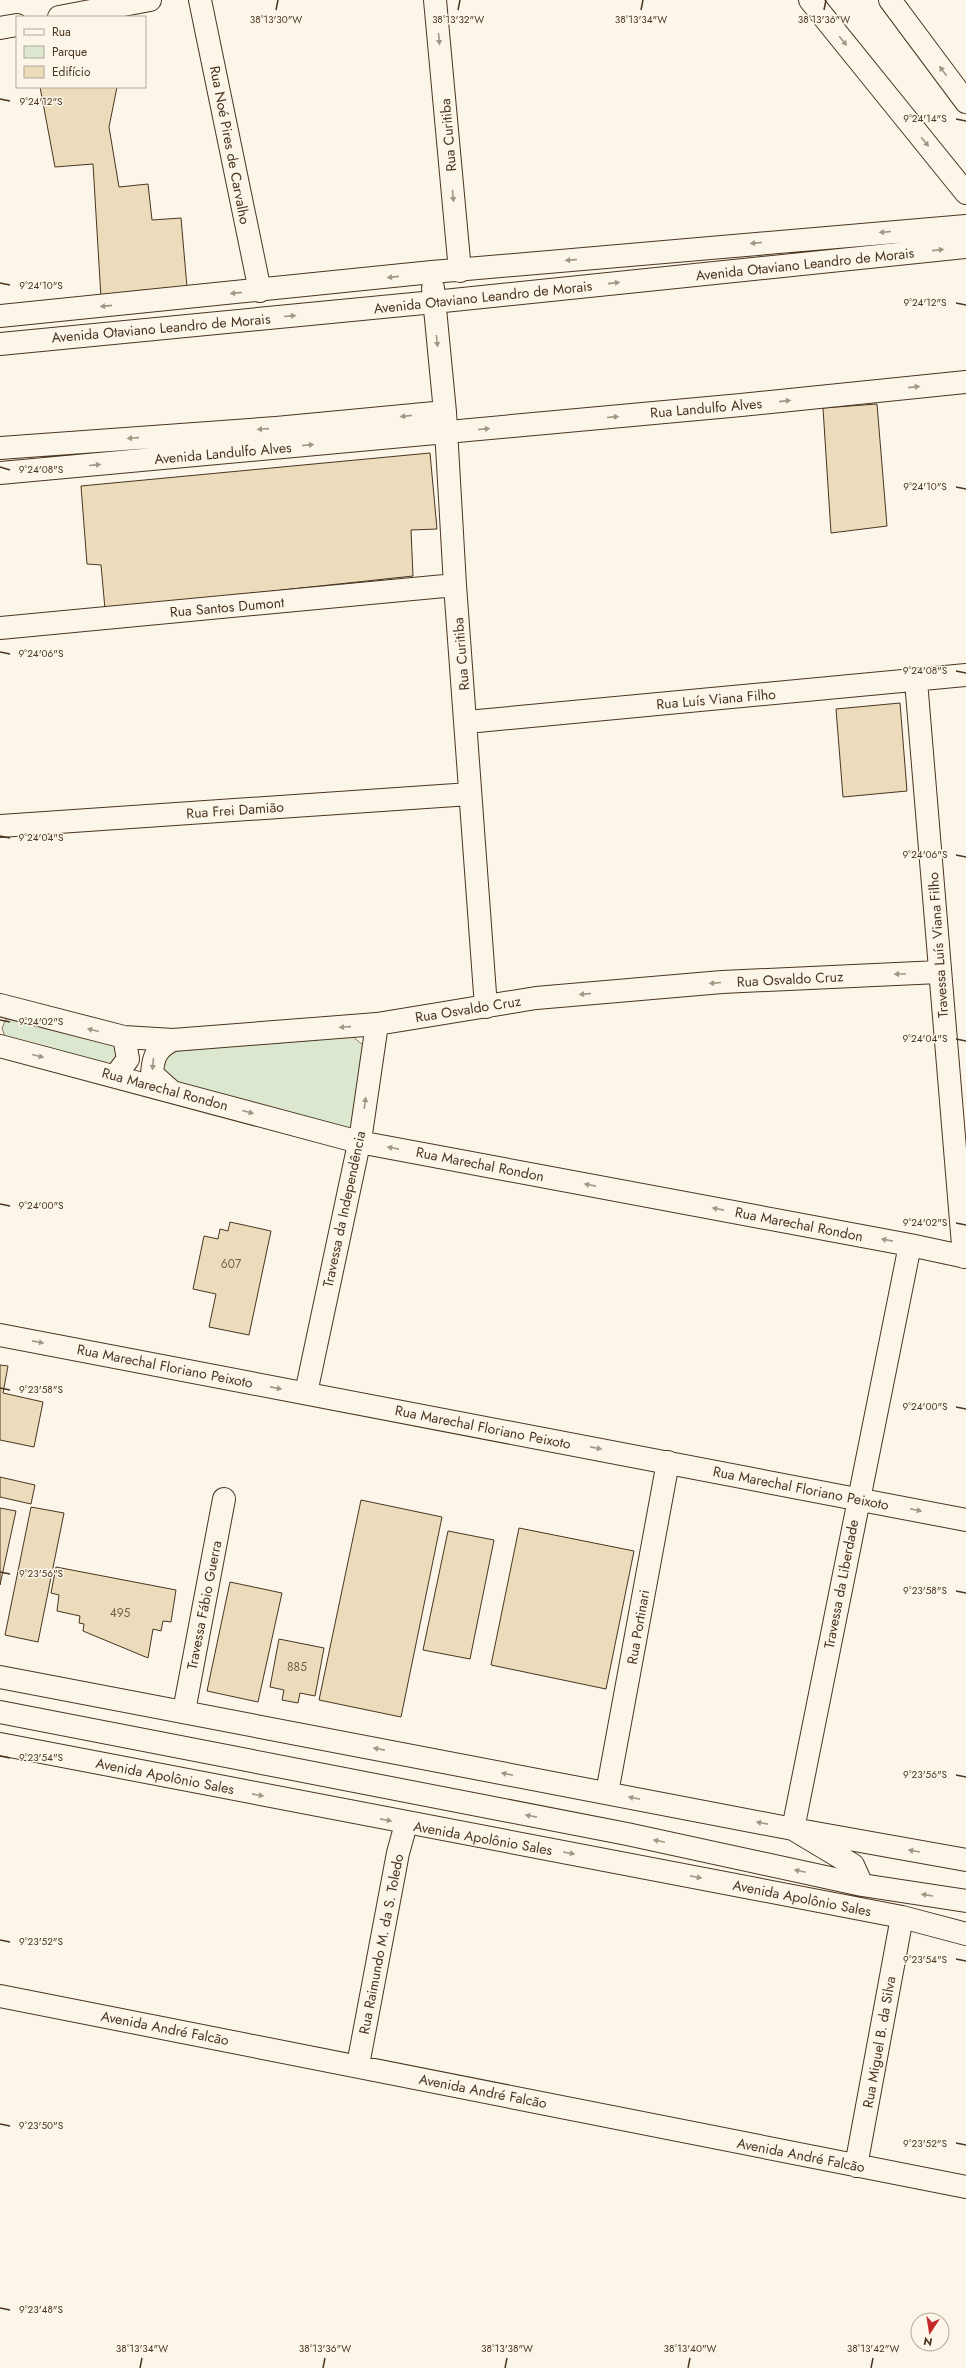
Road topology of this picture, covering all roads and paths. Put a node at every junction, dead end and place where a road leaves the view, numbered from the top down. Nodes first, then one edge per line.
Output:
1 (150, 0) edge
2 (200, 0) edge
3 (435, 0) edge
4 (810, 0) edge
5 (890, 0) edge
6 (64, 16) edge
7 (16, 25) edge
8 (0, 28) edge
9 (966, 102) edge
10 (966, 193) edge
11 (966, 226) edge
12 (966, 247) edge
13 (694, 249) junction
14 (460, 271) junction
15 (432, 272) junction
16 (695, 275) junction
17 (260, 291) junction
18 (434, 302) junction
19 (52, 311) junction
20 (0, 316) edge
21 (54, 339) junction
22 (0, 344) edge
23 (966, 382) edge
24 (445, 422) junction
25 (0, 448) edge
26 (0, 473) edge
27 (455, 585) junction
28 (0, 628) edge
29 (966, 675) edge
30 (916, 680) junction
31 (467, 722) junction
32 (470, 794) junction
33 (0, 826) edge
34 (939, 972) junction
35 (486, 1007) junction
36 (6, 1011) edge
37 (377, 1024) junction
38 (124, 1037) junction
39 (173, 1040) junction
40 (3, 1045) edge
41 (116, 1075) junction
42 (170, 1090) junction
43 (359, 1142) junction
44 (910, 1245) junction
45 (965, 1257) edge
46 (0, 1335) edge
47 (306, 1393) junction
48 (668, 1462) junction
49 (858, 1498) junction
50 (224, 1499) dead end
51 (966, 1520) edge
52 (0, 1677) edge
53 (184, 1711) junction
54 (0, 1712) edge
55 (0, 1744) edge
56 (607, 1793) junction
57 (406, 1824) junction
58 (794, 1830) junction
59 (966, 1860) edge
60 (862, 1884) junction
61 (966, 1901) edge
62 (902, 1917) junction
63 (966, 1934) edge
64 (0, 1996) edge
65 (358, 2066) junction
66 (856, 2166) junction
67 (966, 2188) edge

1 - 6 street
2 - 17 street, Rua Noé Pires de Carvalho
3 -> 14 street, Rua Curitiba
4 -> 10 street
9 -> 5 street
7 - 8 street
11 -> 13 street, Avenida Otaviano Leandro de Morais
16 -> 12 street, Avenida Otaviano Leandro de Morais
13 -> 14 street, Avenida Otaviano Leandro de Morais
13 - 16 street
14 - 15 street, Avenida Otaviano Leandro de Morais
15 -> 17 street, Avenida Otaviano Leandro de Morais
15 - 18 street, Rua Curitiba
18 -> 16 street, Avenida Otaviano Leandro de Morais
17 -> 19 street, Avenida Otaviano Leandro de Morais
21 -> 18 street, Avenida Otaviano Leandro de Morais
18 -> 24 street, Rua Curitiba
19 - 20 street, Avenida Otaviano Leandro de Morais
19 - 21 street
21 - 22 street, Avenida Otaviano Leandro de Morais
24 -> 23 street, Rua Landulfo Alves
24 -> 25 street, Avenida Landulfo Alves
26 -> 24 street, Avenida Landulfo Alves
24 - 27 street, Rua Curitiba
27 - 28 street, Rua Santos Dumont
27 - 31 street, Rua Curitiba
29 - 30 street, Rua Luís Viana Filho
30 - 31 street, Rua Luís Viana Filho
30 - 34 street, Travessa Luís Viana Filho
31 - 32 street, Rua Curitiba
32 - 33 street, Rua Frei Damião
32 - 35 street, Rua Curitiba
34 -> 35 street, Rua Osvaldo Cruz
34 - 45 street, Travessa Luís Viana Filho
35 - 37 street, Rua Osvaldo Cruz
38 -> 36 street, Rua Osvaldo Cruz
37 -> 39 street, Rua Osvaldo Cruz
43 -> 37 street, Travessa da Independência
38 - 39 street, Rua Osvaldo Cruz
38 - 41 street
39 -> 42 street
40 -> 41 street, Rua Marechal Rondon
41 - 42 street, Rua Marechal Rondon
42 -> 43 street, Rua Marechal Rondon
44 -> 43 street, Rua Marechal Rondon
43 - 47 street, Travessa da Independência
44 - 45 street, Rua Marechal Rondon
44 - 49 street, Travessa da Liberdade
46 -> 47 street, Rua Marechal Floriano Peixoto
47 -> 48 street, Rua Marechal Floriano Peixoto
48 - 49 street, Rua Marechal Floriano Peixoto
48 - 56 street, Rua Portinari
49 -> 51 street, Rua Marechal Floriano Peixoto
49 - 58 street, Travessa da Liberdade
50 - 53 street, Travessa Fábio Guerra
52 - 53 street, Avenida Apolônio Sales
56 -> 53 street, Avenida Apolônio Sales
60 -> 54 street, Avenida Apolônio Sales
55 -> 57 street, Avenida Apolônio Sales
58 -> 56 street, Avenida Apolônio Sales
57 -> 62 street, Avenida Apolônio Sales
57 - 65 street, Rua Raimundo M. da S. Toledo
59 -> 58 street
58 - 60 street, Avenida Apolônio Sales
61 -> 60 street, Avenida Apolônio Sales
62 - 63 street, Avenida Apolônio Sales
62 - 66 street, Rua Miguel B. da Silva
64 - 65 street, Avenida André Falcão
65 - 66 street, Avenida André Falcão
66 - 67 street, Avenida André Falcão

